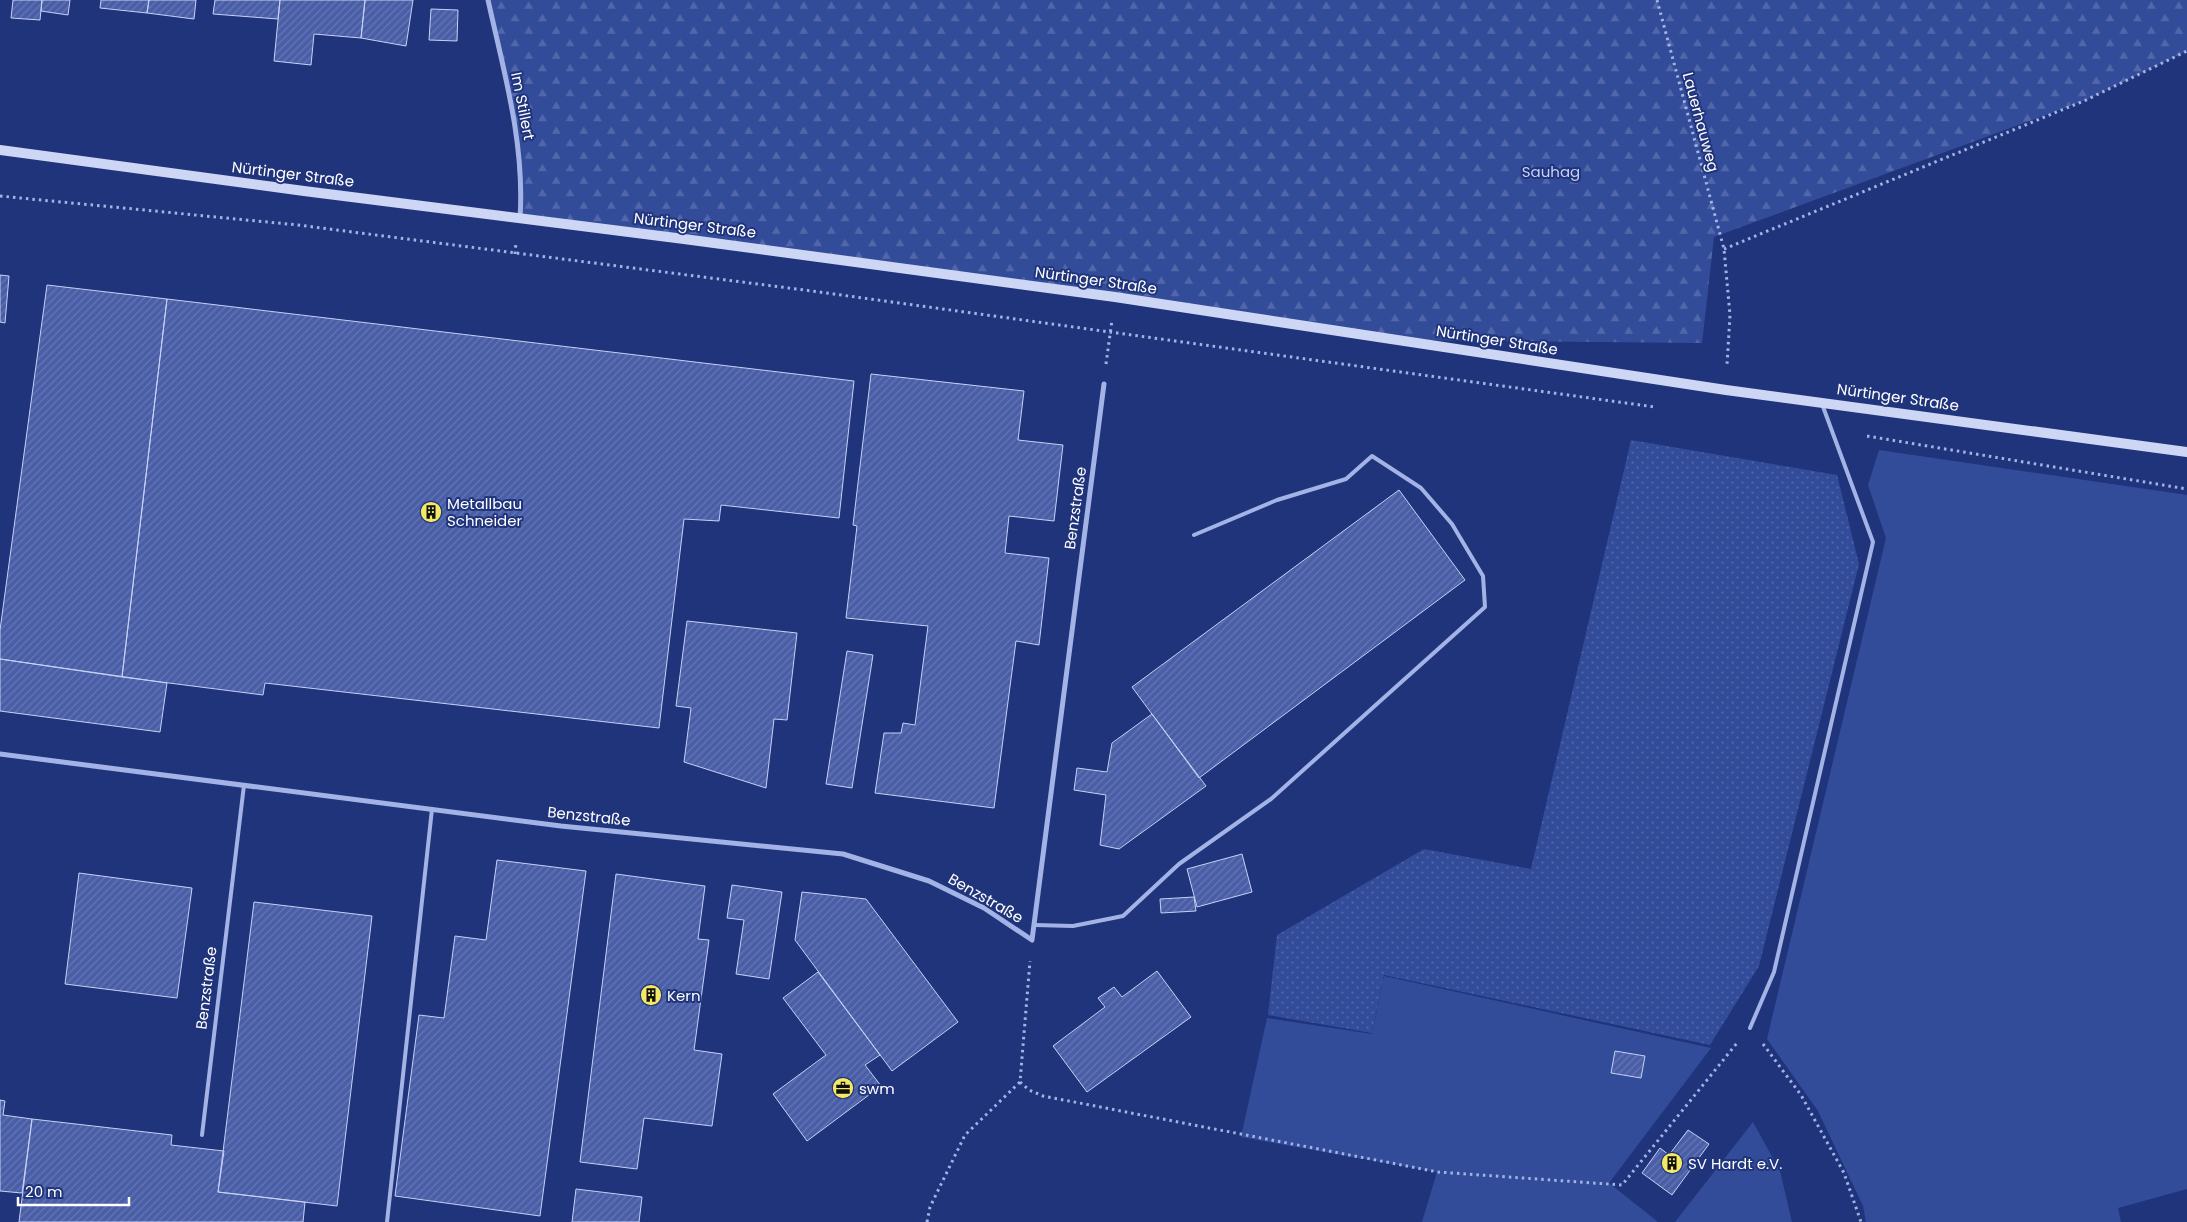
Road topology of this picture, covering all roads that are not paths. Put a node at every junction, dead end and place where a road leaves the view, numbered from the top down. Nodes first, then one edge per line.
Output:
1 (488, 0) edge
2 (0, 150) edge
3 (520, 218) junction
4 (1104, 384) road end
5 (1821, 402) junction
6 (2187, 452) edge
7 (1194, 535) dead end
8 (0, 754) edge
9 (244, 785) junction
10 (432, 809) junction
11 (1035, 924) junction
12 (1750, 1028) road end
13 (202, 1135) dead end
14 (387, 1222) edge

1 - 3 street, Im Stillert
2 - 3 main road, Nürtinger Straße
3 - 5 main road, Nürtinger Straße
4 - 11 street, Benzstraße
5 - 6 main road, Nürtinger Straße
5 - 12 lane
7 - 11 lane
8 - 9 street, Benzstraße
9 - 10 street, Benzstraße
9 - 13 lane, Benzstraße
10 - 11 street, Benzstraße
10 - 14 lane

